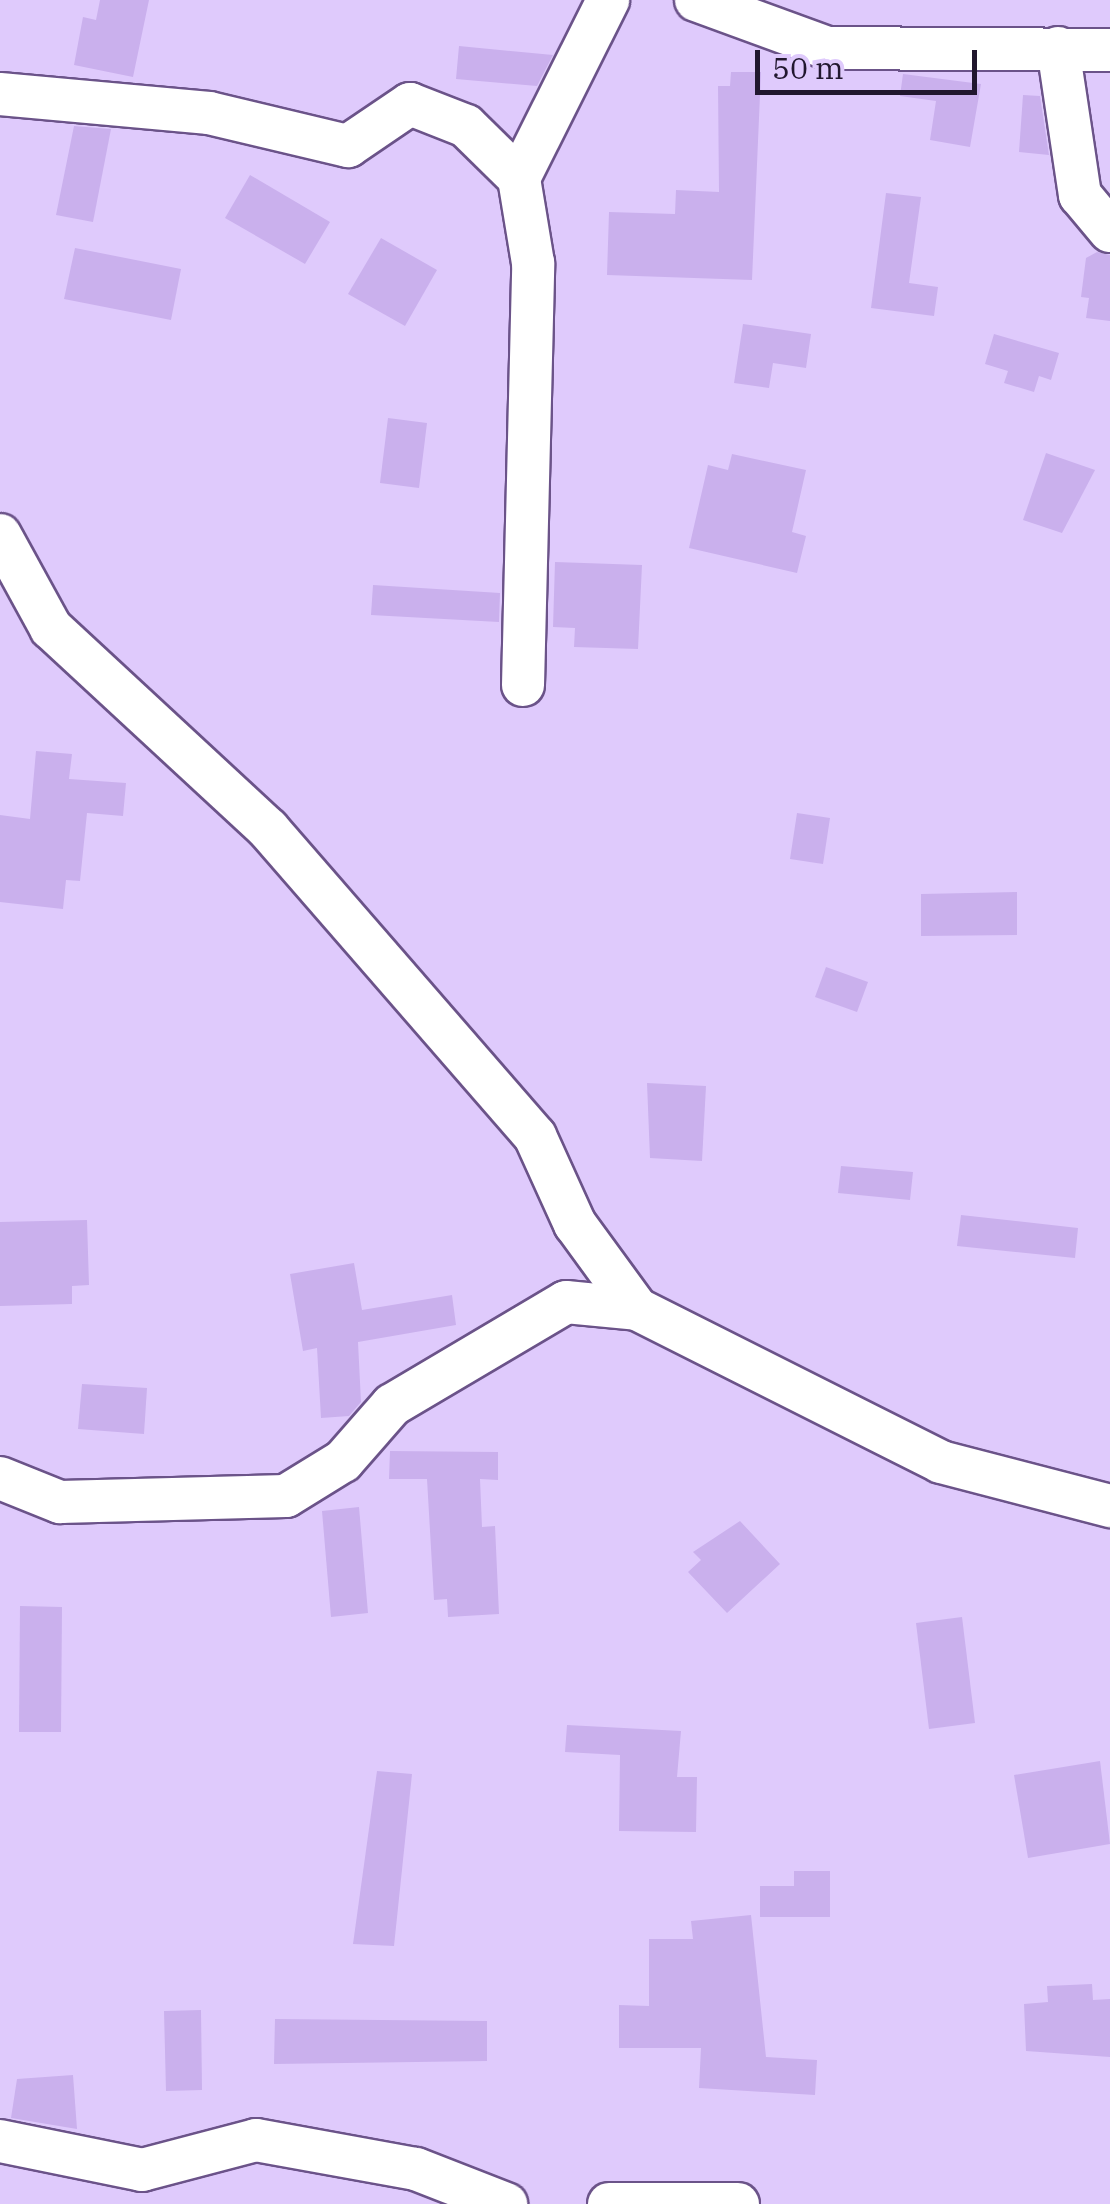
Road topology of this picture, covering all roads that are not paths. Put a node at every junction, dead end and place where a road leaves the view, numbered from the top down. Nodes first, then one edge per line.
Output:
1 (608, 0) edge
2 (696, 0) edge
3 (1058, 48) junction
4 (1110, 50) edge
5 (0, 94) edge
6 (519, 178) junction
7 (1110, 231) edge
8 (0, 535) edge
9 (524, 685) dead end
10 (637, 1308) junction
11 (0, 1478) edge
12 (1110, 1506) edge
13 (0, 2141) edge
14 (152, 2187) edge
15 (506, 2204) edge
16 (609, 2204) edge
17 (738, 2204) edge

1 - 6 street
2 - 3 street
3 - 4 street
3 - 7 street
5 - 6 street
6 - 9 street
8 - 10 street
10 - 11 street
10 - 12 street
13 - 14 street
14 - 15 street
16 - 17 street

